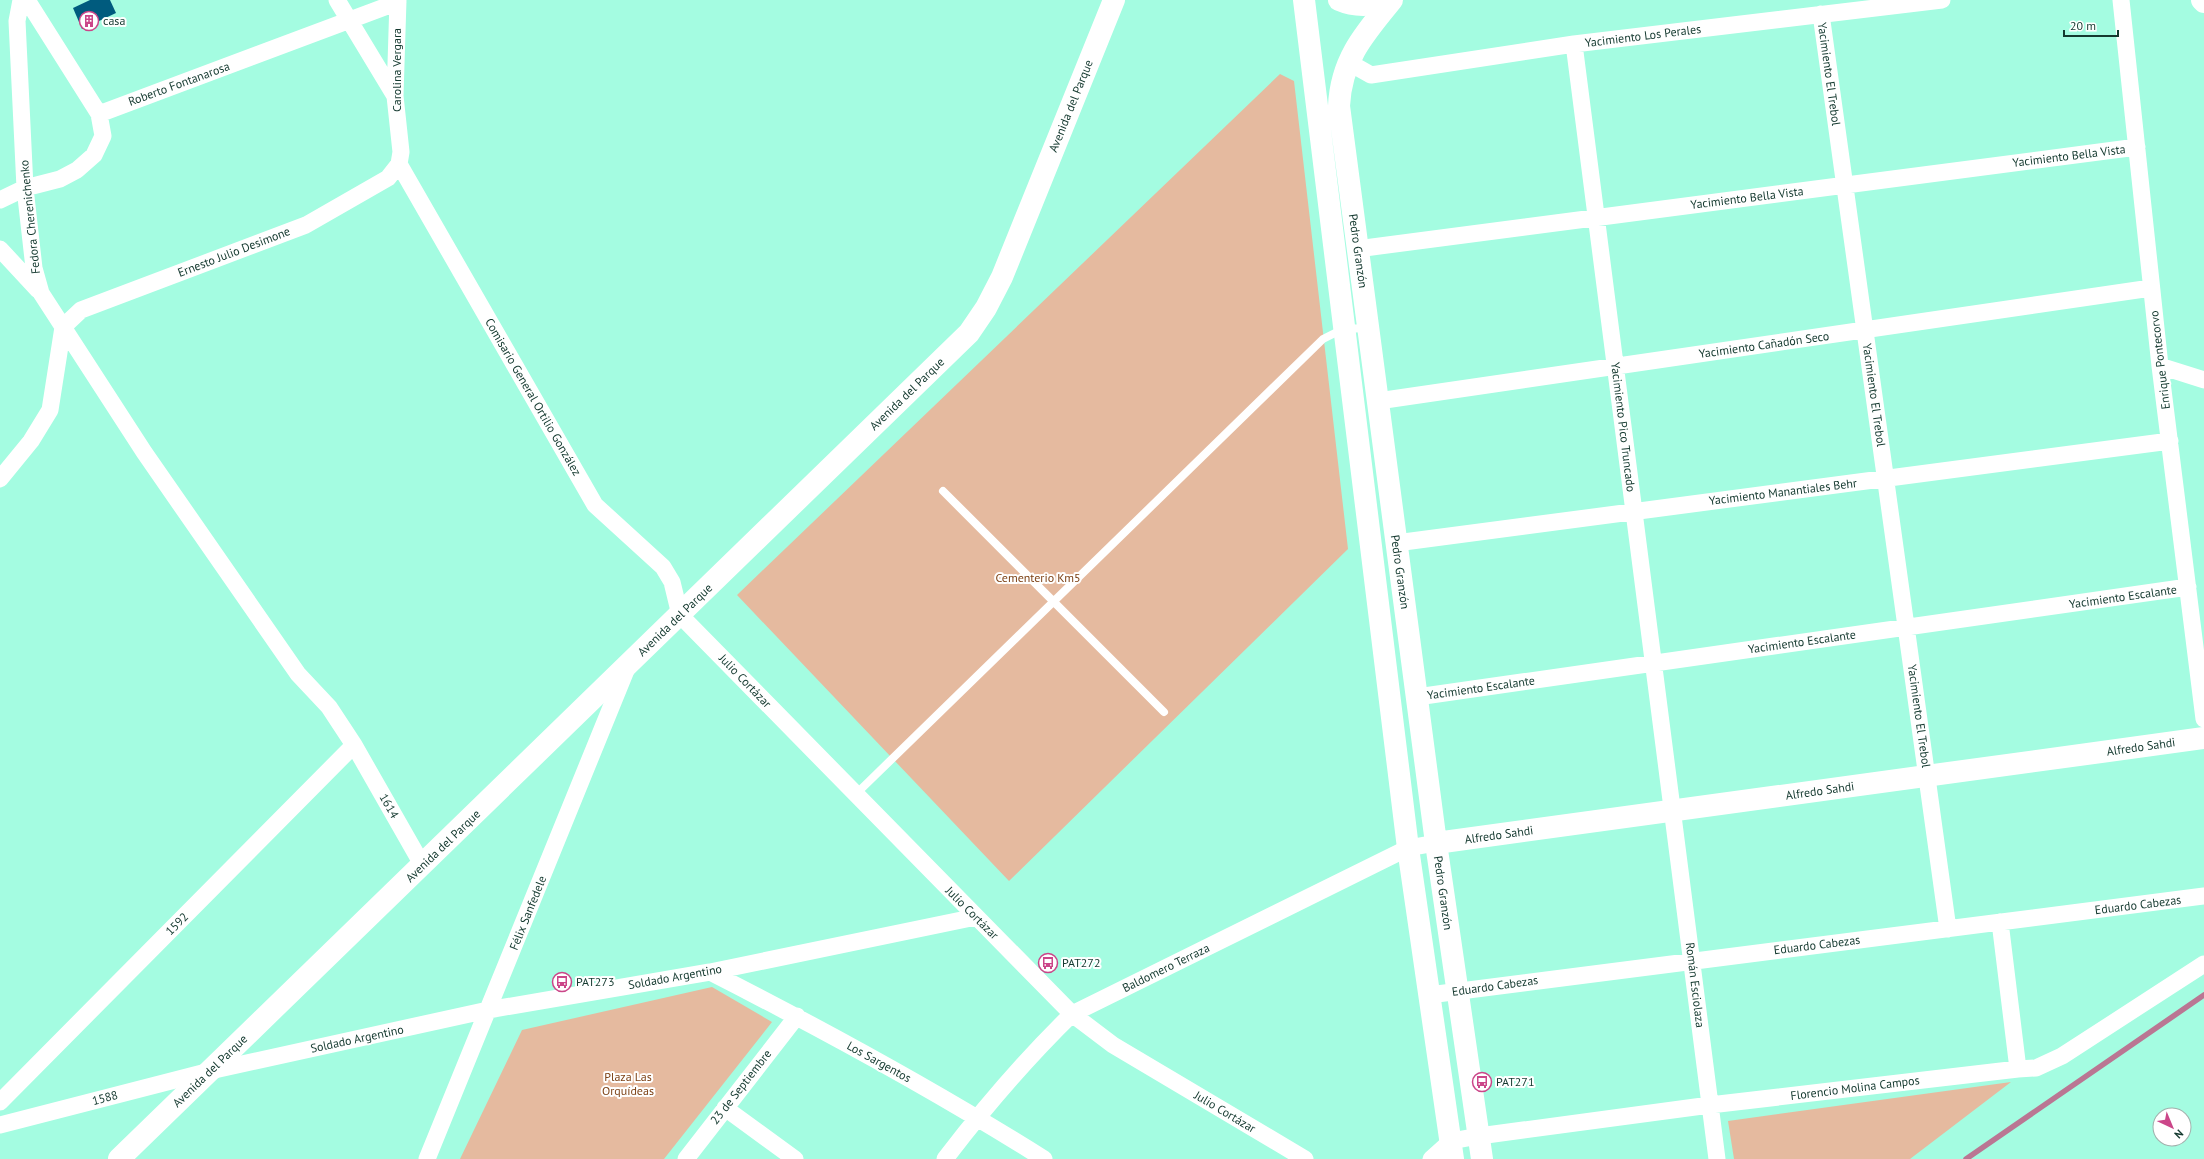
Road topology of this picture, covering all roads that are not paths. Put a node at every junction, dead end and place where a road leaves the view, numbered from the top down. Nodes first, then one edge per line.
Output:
1 (21, 0) edge
2 (27, 0) edge
3 (337, 0) edge
4 (1114, 0) edge
5 (1304, 0) edge
6 (1339, 0) edge
7 (1391, 0) edge
8 (1942, 0) edge
9 (2121, 0) edge
10 (398, 1) edge
11 (1821, 14) junction
12 (349, 22) junction
13 (1574, 44) junction
14 (1348, 62) junction
15 (395, 96) junction
16 (100, 114) junction
17 (2137, 147) junction
18 (399, 164) junction
19 (1845, 185) junction
20 (25, 188) junction
21 (0, 200) edge
22 (1596, 218) junction
23 (0, 249) edge
24 (1358, 249) junction
25 (2151, 288) junction
26 (41, 293) junction
27 (63, 328) junction
28 (1368, 328) junction
29 (1343, 329) junction
30 (1865, 330) junction
31 (1615, 366) junction
32 (2160, 366) junction
33 (2204, 380) edge
34 (1378, 401) junction
35 (2170, 441) junction
36 (144, 452) joint
37 (1886, 478) junction
38 (0, 479) edge
39 (943, 491) dead end
40 (1634, 511) junction
41 (1396, 543) junction
42 (2188, 588) junction
43 (1053, 602) junction
44 (680, 615) junction
45 (1906, 628) junction
46 (1396, 644) junction
47 (1653, 664) junction
48 (628, 666) junction
49 (1417, 697) junction
50 (1164, 712) dead end
51 (2204, 719) edge
52 (2204, 738) edge
53 (354, 745) junction
54 (1927, 776) junction
55 (856, 794) junction
56 (1672, 811) junction
57 (1436, 843) junction
58 (1408, 848) junction
59 (423, 866) junction
60 (2204, 896) edge
61 (976, 917) junction
62 (2000, 922) junction
63 (1948, 929) junction
64 (1691, 960) junction
65 (2204, 964) edge
66 (710, 972) junction
67 (1458, 991) junction
68 (1429, 994) junction
69 (488, 1010) junction
70 (1072, 1014) junction
71 (797, 1016) junction
72 (2018, 1069) junction
73 (210, 1071) junction
74 (0, 1102) edge
75 (1710, 1105) junction
76 (725, 1108) junction
77 (977, 1117) junction
78 (0, 1125) edge
79 (1478, 1136) junction
80 (1452, 1150) edge
81 (120, 1159) edge
82 (427, 1159) edge
83 (686, 1159) edge
84 (795, 1159) edge
85 (945, 1159) edge
86 (1044, 1159) edge
87 (1305, 1159) edge
88 (1431, 1159) edge
89 (1482, 1159) edge
90 (1717, 1159) edge

1 - 20 street, Fedora Cherenichenko
2 - 16 street
3 - 12 street
4 - 44 main road, Avenida del Parque
5 - 29 main road, Pedro Granzón
6 - 7 main road
7 - 14 main road, Pedro Granzón
8 - 11 street, Yacimiento Los Perales
9 - 17 street, Enrique Pontecorvo
10 - 12 street, Roberto Fontanarosa
10 - 15 street, Carolina Vergara
11 - 13 street, Yacimiento Los Perales
11 - 19 street, Yacimiento El Trebol
12 - 15 street
12 - 16 street, Roberto Fontanarosa
13 - 14 street, Yacimiento Los Perales
13 - 22 street, Yacimiento Pico Truncado
14 - 24 main road, Pedro Granzón
15 - 18 street, Carolina Vergara
16 - 20 street
17 - 19 street, Yacimiento Bella Vista
17 - 25 street, Enrique Pontecorvo
18 - 27 street, Ernesto Julio Desimone
18 - 44 street, Comisario General Ortilio González
19 - 22 street, Yacimiento Bella Vista
19 - 30 street, Yacimiento El Trebol
20 - 21 street
20 - 26 street, Fedora Cherenichenko
22 - 24 street, Yacimiento Bella Vista
22 - 31 street, Yacimiento Pico Truncado
23 - 26 street
24 - 28 main road, Pedro Granzón
25 - 30 street, Yacimiento Cañadón Seco
25 - 32 street, Enrique Pontecorvo
26 - 27 street, Fedora Cherenichenko
27 - 36 street, Fedora Cherenichenko
27 - 38 street
28 - 29 lane
28 - 34 main road, Pedro Granzón
29 - 43 lane
29 - 46 main road, Pedro Granzón
30 - 31 street, Yacimiento Cañadón Seco
30 - 37 street, Yacimiento El Trebol
31 - 34 street, Yacimiento Cañadón Seco
31 - 40 street, Yacimiento Pico Truncado
32 - 33 street
32 - 35 street, Enrique Pontecorvo
34 - 41 main road, Pedro Granzón
35 - 37 street, Yacimiento Manantiales Behr
35 - 42 street, Enrique Pontecorvo
36 - 53 street, 1614
37 - 40 street, Yacimiento Manantiales Behr
37 - 45 street, Yacimiento El Trebol
39 - 43 lane
40 - 41 street, Yacimiento Manantiales Behr
40 - 47 street, Yacimiento Pico Truncado
41 - 46 main road, Pedro Granzón
42 - 45 street, Yacimiento Escalante
42 - 51 street, Enrique Pontecorvo
43 - 50 lane
43 - 55 lane
44 - 48 main road, Avenida del Parque
44 - 55 street, Julio Cortázar
45 - 47 street, Yacimiento Escalante
45 - 54 street, Yacimiento El Trebol
46 - 49 main road, Pedro Granzón
46 - 58 main road, Pedro Granzón
47 - 49 street, Yacimiento Escalante
47 - 56 street, Yacimiento Pico Truncado
48 - 59 main road, Avenida del Parque
48 - 69 street, Félix Sanfedele
49 - 57 main road, Pedro Granzón
52 - 54 main road, Alfredo Sahdi
53 - 59 street, 1614
53 - 74 street, 1592
54 - 56 main road, Alfredo Sahdi
54 - 63 street, Yacimiento El Trebol
55 - 61 street, Julio Cortázar
56 - 57 main road, Alfredo Sahdi
56 - 64 street, Román Esciolaza
57 - 58 street, Baldomero Terraza
57 - 67 main road, Pedro Granzón
58 - 68 main road, Pedro Granzón
58 - 70 street, Baldomero Terraza
59 - 73 main road, Avenida del Parque
60 - 62 street, Eduardo Cabezas
61 - 66 street, Soldado Argentino
61 - 70 street, Julio Cortázar
62 - 63 street, Eduardo Cabezas
62 - 72 street
63 - 64 street, Eduardo Cabezas
64 - 67 street, Eduardo Cabezas
64 - 75 street, Román Esciolaza
65 - 72 street, Florencio Molina Campos
66 - 69 street, Soldado Argentino
66 - 71 street, Los Sargentos
67 - 68 street, Eduardo Cabezas
67 - 79 main road, Pedro Granzón
68 - 80 main road, Pedro Granzón
69 - 73 street, Soldado Argentino
69 - 82 street, Félix Sanfedele
70 - 77 street, Baldomero Terraza
70 - 87 street, Julio Cortázar
71 - 76 street, 23 de Septiembre
71 - 77 street, Los Sargentos
72 - 75 street, Florencio Molina Campos
73 - 78 street, 1588
73 - 81 main road, Avenida del Parque
75 - 79 street, Florencio Molina Campos
75 - 90 street, Román Esciolaza
76 - 83 street, 23 de Septiembre
76 - 84 street
77 - 85 street, Baldomero Terraza
77 - 86 street, Los Sargentos
79 - 80 street, Florencio Molina Campos
79 - 89 main road, Pedro Granzón
80 - 88 street

